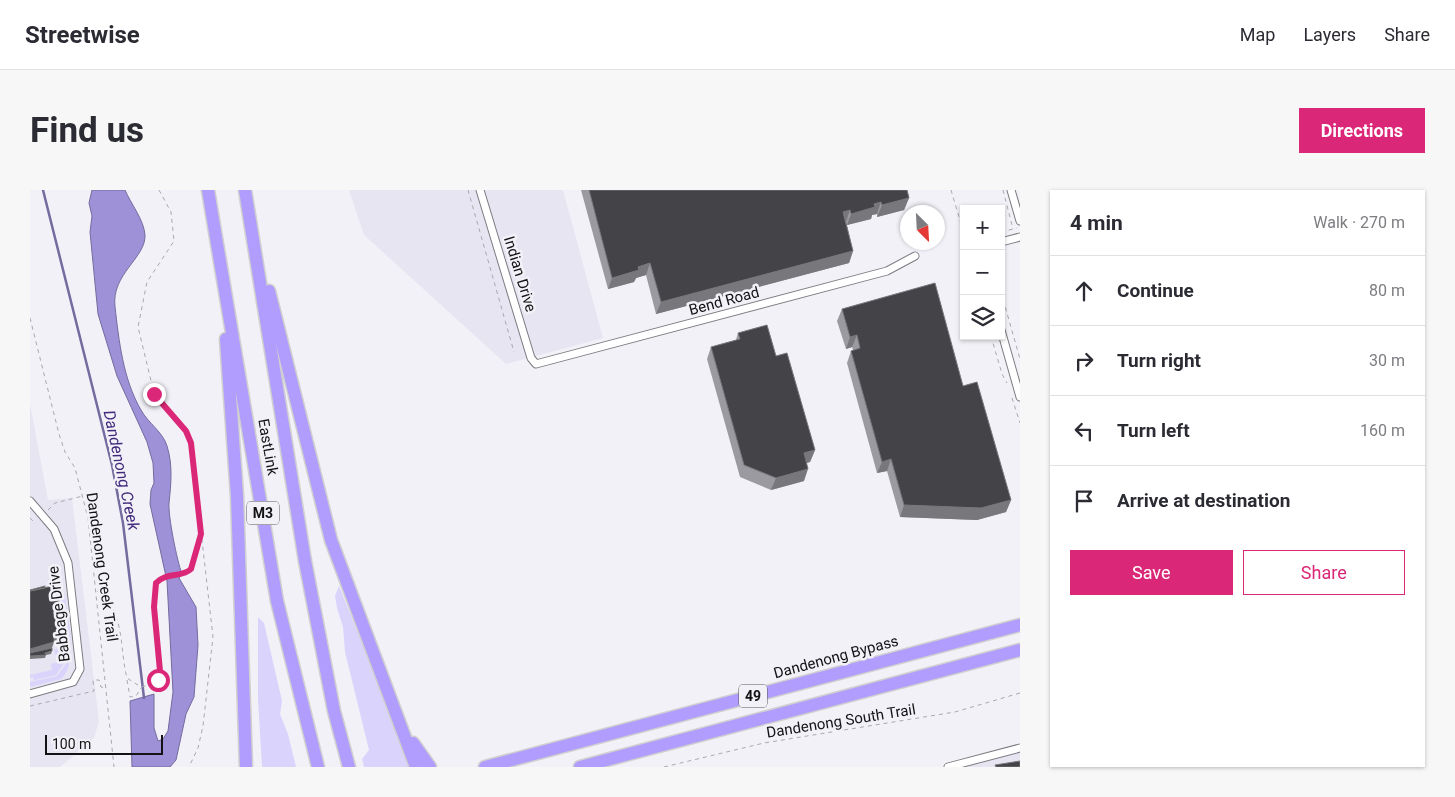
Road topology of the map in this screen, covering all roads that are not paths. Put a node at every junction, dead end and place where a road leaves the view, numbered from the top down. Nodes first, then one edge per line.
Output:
1 (208, 190) edge
2 (245, 190) edge
3 (480, 190) edge
4 (1011, 190) edge
5 (1020, 221) edge
6 (253, 236) junction
7 (1020, 237) edge
8 (1005, 241) edge
9 (915, 256) dead end
10 (219, 257) junction
11 (1004, 340) edge
12 (536, 364) joint
13 (1020, 397) edge
14 (30, 501) edge
15 (1020, 625) edge
16 (1020, 650) edge
17 (30, 694) edge
18 (404, 731) junction
19 (1020, 748) edge
20 (246, 767) edge
21 (318, 767) edge
22 (349, 767) edge
23 (416, 767) edge
24 (430, 767) edge
25 (485, 767) edge
26 (580, 767) edge
27 (948, 767) edge

1 - 10 highway, EastLink / M3
2 - 6 highway, EastLink / M3
3 - 12 street, Indian Drive
4 - 5 street
6 - 18 highway
6 - 22 highway, EastLink / M3
7 - 8 street
9 - 12 street, Bend Road
10 - 20 highway
10 - 21 highway, EastLink / M3
11 - 13 street
14 - 17 street, Babbage Drive
15 - 25 highway, Dandenong Bypass / 49
16 - 26 highway, 49
18 - 23 highway
18 - 24 highway
19 - 27 street

